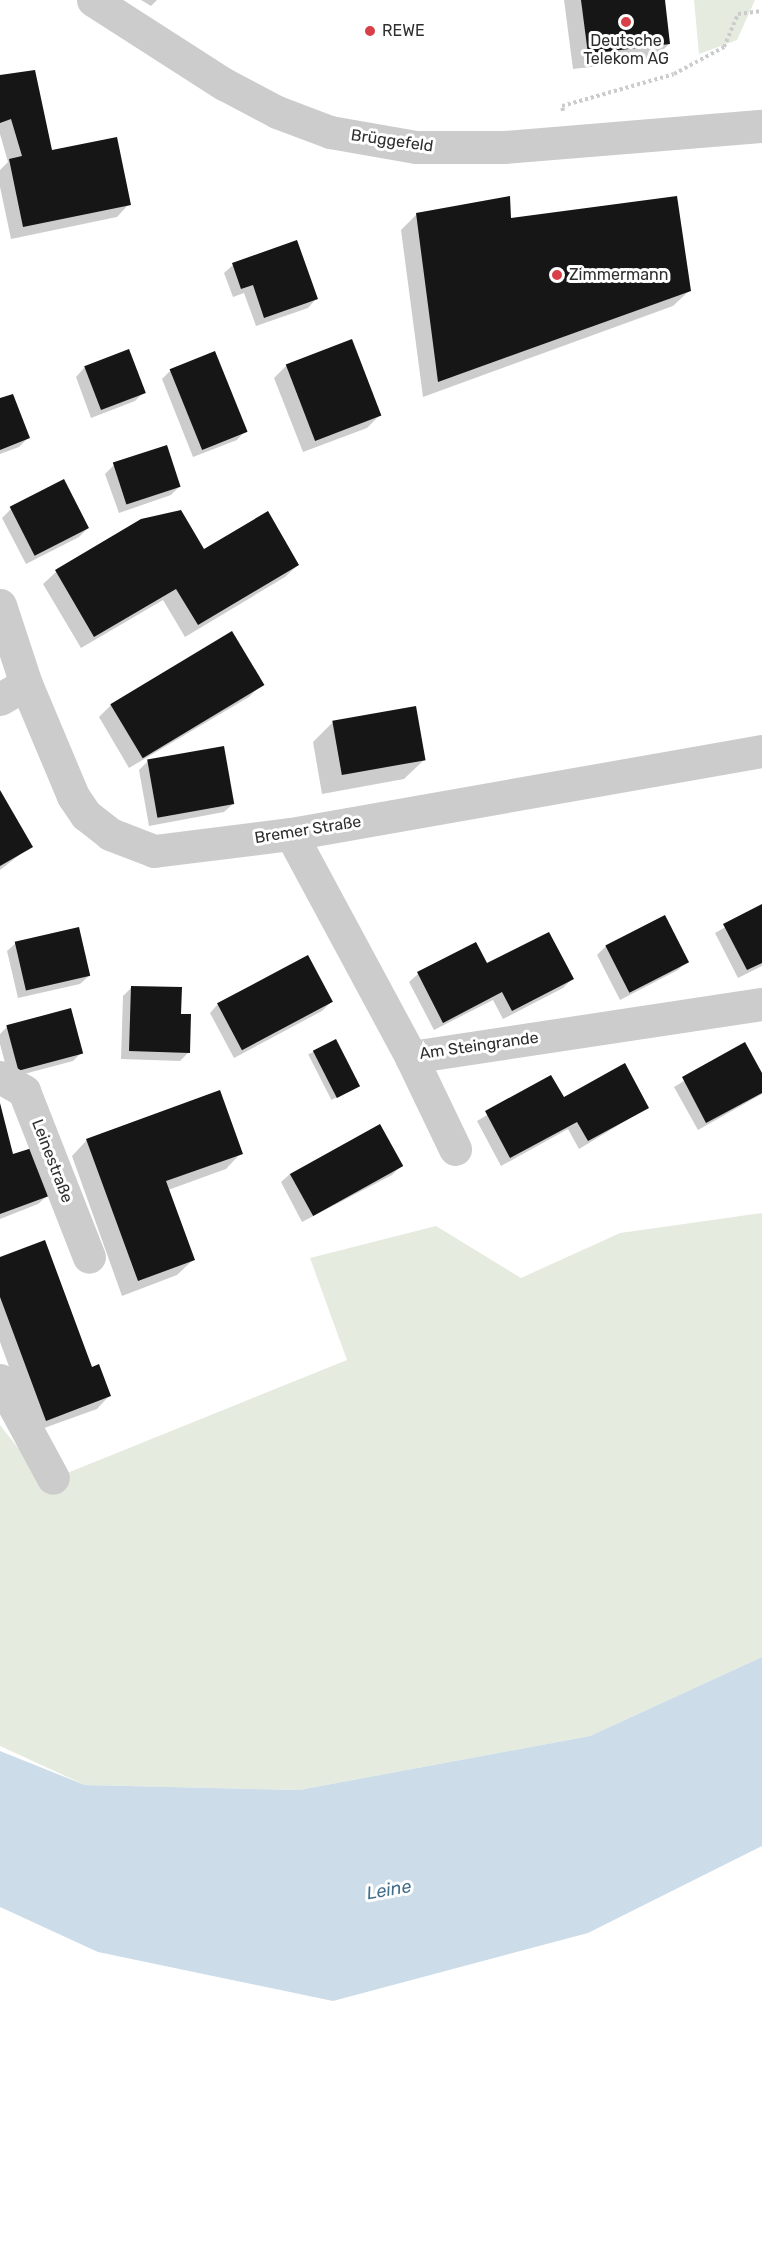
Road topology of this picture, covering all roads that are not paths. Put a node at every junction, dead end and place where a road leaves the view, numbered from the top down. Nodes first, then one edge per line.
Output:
1 (93, 0) edge
2 (762, 126) edge
3 (0, 605) edge
4 (13, 692) edge
5 (762, 751) edge
6 (291, 834) junction
7 (762, 1004) edge
8 (411, 1056) junction
9 (0, 1077) edge
10 (455, 1149) dead end
11 (89, 1257) dead end
12 (0, 1380) edge
13 (53, 1478) dead end

1 - 2 street, Brüggefeld
3 - 4 street, Bremer Straße
4 - 6 street, Bremer Straße
5 - 6 street, Bremer Straße
6 - 8 street, Am Steingrande
7 - 8 street, Am Steingrande
8 - 10 street
9 - 11 street, Leinestraße
12 - 13 street

